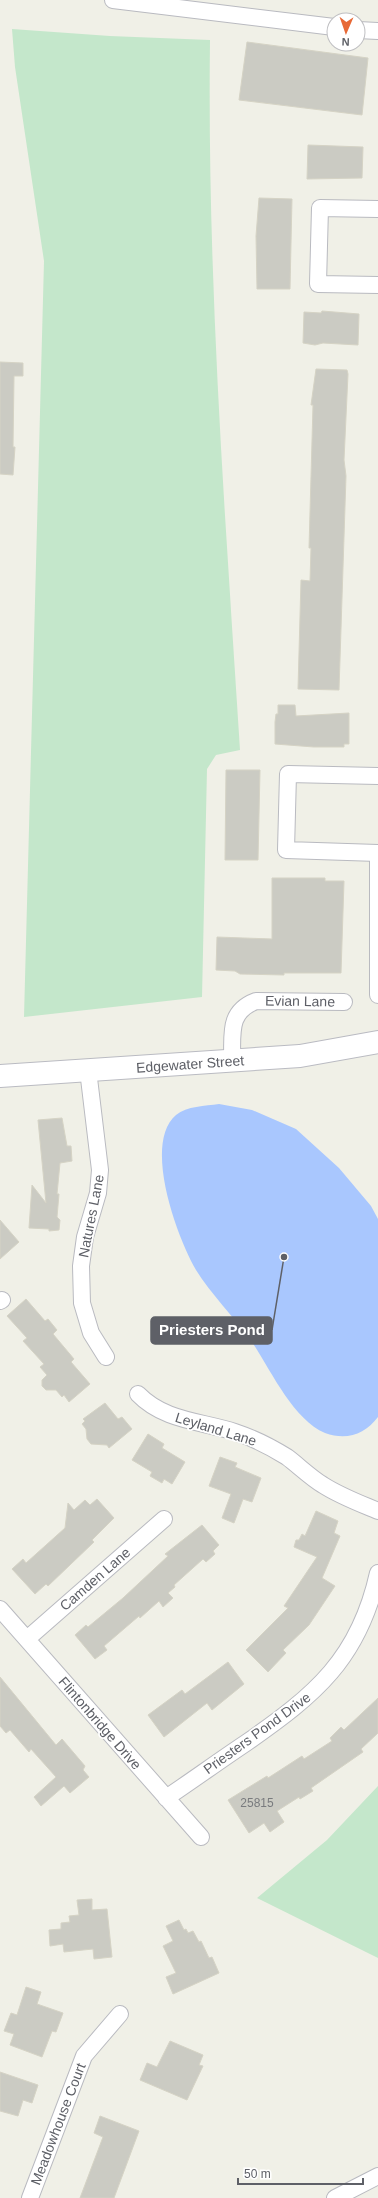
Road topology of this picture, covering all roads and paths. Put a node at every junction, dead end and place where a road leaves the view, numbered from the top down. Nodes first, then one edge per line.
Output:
1 (113, 0) edge
2 (211, 6) edge
3 (326, 26) edge
4 (366, 30) edge
5 (378, 31) edge
6 (378, 209) edge
7 (378, 285) edge
8 (378, 776) edge
9 (378, 853) edge
10 (378, 858) edge
11 (378, 988) edge
12 (378, 995) edge
13 (344, 1002) dead end
14 (378, 1042) edge
15 (232, 1061) junction
16 (88, 1070) junction
17 (0, 1076) edge
18 (106, 1357) dead end
19 (138, 1394) dead end
20 (378, 1511) edge
21 (164, 1519) dead end
22 (378, 1573) edge
23 (0, 1609) edge
24 (27, 1639) junction
25 (166, 1798) junction
26 (201, 1837) dead end
27 (120, 2014) dead end
28 (378, 2176) edge
29 (30, 2198) edge
30 (335, 2198) edge

1 - 2 street
2 - 3 street
4 - 5 street
6 - 7 street
8 - 9 street
10 - 11 street
11 - 12 street
13 - 15 street, Evian Lane
14 - 15 street, Edgewater Street
15 - 16 street, Edgewater Street
16 - 17 street, Edgewater Street
16 - 18 street, Natures Lane
19 - 20 street, Leyland Lane
21 - 24 street, Camden Lane
22 - 25 street, Priesters Pond Drive
23 - 24 street, Flintonbridge Drive
24 - 25 street, Flintonbridge Drive
25 - 26 street, Flintonbridge Drive
27 - 29 street, Meadowhouse Court
28 - 30 street

